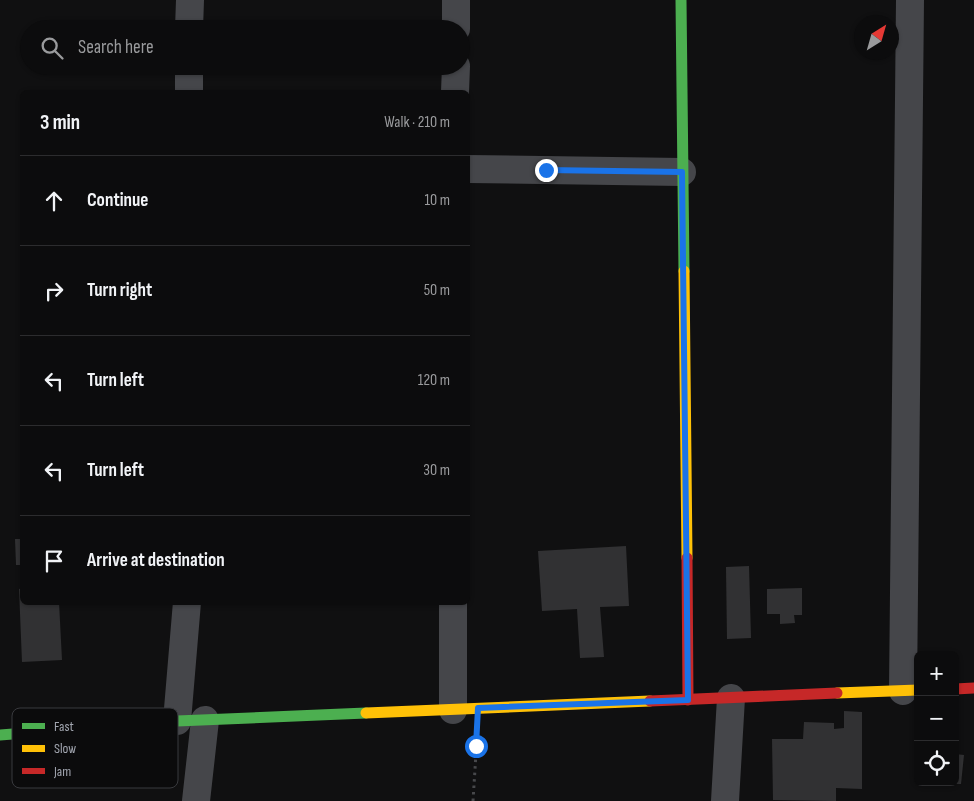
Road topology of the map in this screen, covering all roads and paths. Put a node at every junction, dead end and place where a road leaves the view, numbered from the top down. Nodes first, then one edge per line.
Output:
1 (190, 0) edge
2 (456, 0) edge
3 (680, 0) edge
4 (910, 0) edge
5 (189, 20) edge
6 (456, 20) edge
7 (189, 75) edge
8 (456, 75) edge
9 (189, 90) edge
10 (456, 90) edge
11 (470, 169) edge
12 (682, 172) junction
13 (187, 605) edge
14 (454, 605) edge
15 (974, 688) edge
16 (959, 689) edge
17 (910, 691) edge
18 (731, 698) junction
19 (688, 700) junction
20 (177, 708) edge
21 (466, 709) junction
22 (205, 720) junction
23 (178, 721) edge
24 (196, 801) edge
25 (473, 801) edge
26 (725, 801) edge

1 - 5 street
2 - 6 street
3 - 12 street
4 - 17 street
7 - 9 street
8 - 10 street
11 - 12 street
12 - 19 street
13 - 20 street
14 - 21 street
15 - 16 street
17 - 18 street
18 - 19 street
18 - 26 street
19 - 21 street
21 - 22 street
21 - 25 path
22 - 23 street
22 - 24 street

